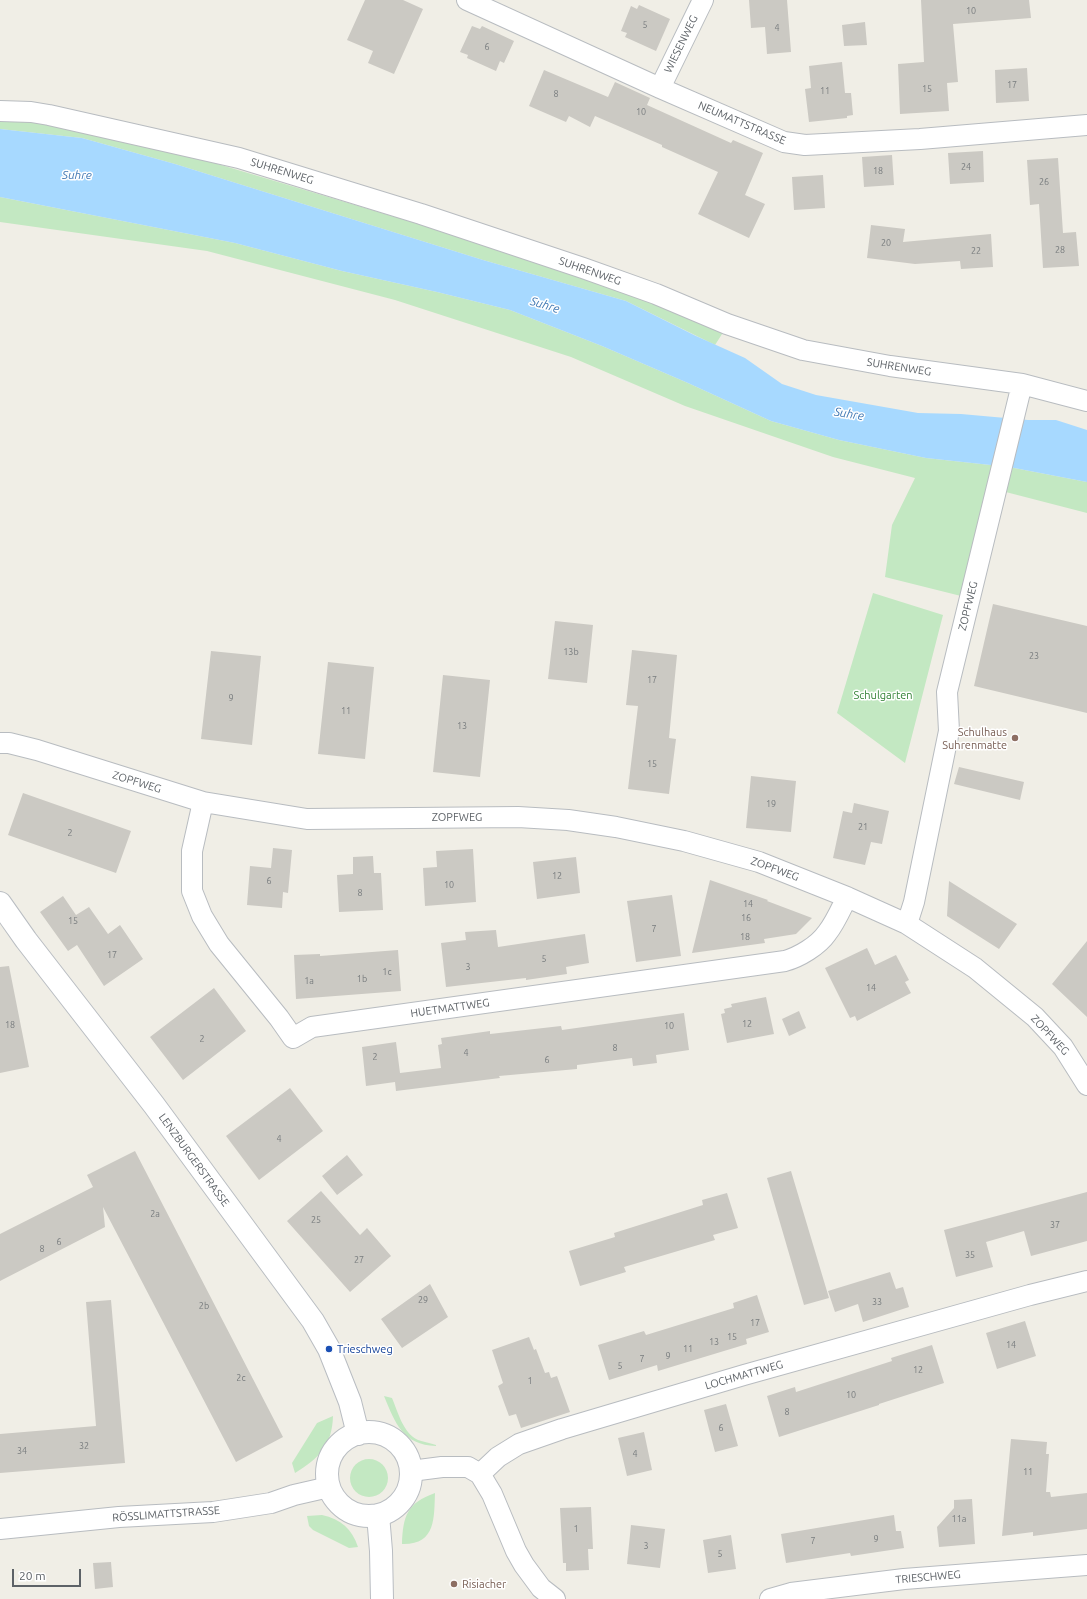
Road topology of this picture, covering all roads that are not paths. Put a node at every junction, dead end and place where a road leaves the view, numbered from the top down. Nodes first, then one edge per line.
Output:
1 (467, 0) edge
2 (703, 0) edge
3 (660, 88) junction
4 (0, 111) edge
5 (1087, 125) edge
6 (1019, 393) junction
7 (1087, 402) edge
8 (0, 743) edge
9 (203, 802) junction
10 (847, 897) junction
11 (0, 903) edge
12 (907, 924) junction
13 (1087, 1085) edge
14 (1087, 1281) edge
15 (358, 1434) junction
16 (412, 1471) junction
17 (480, 1474) junction
18 (329, 1487) junction
19 (378, 1516) junction
20 (0, 1529) edge
21 (1087, 1564) edge
22 (382, 1599) edge
23 (555, 1599) edge
24 (770, 1599) edge

1 - 3 street, NEUMATTSTRASSE
2 - 3 street, WIESENWEG
3 - 5 street, NEUMATTSTRASSE
4 - 6 street, SUHRENWEG
6 - 7 street, SUHRENWEG
6 - 12 street, ZOPFWEG
8 - 9 street, ZOPFWEG
9 - 10 street, ZOPFWEG
9 - 10 street, HUETMATTWEG
10 - 12 street, ZOPFWEG
11 - 15 main road, LENZBURGERSTRASSE
12 - 13 street, ZOPFWEG
14 - 17 street, LOCHMATTWEG
15 - 16 main road
15 - 18 main road
16 - 17 street
16 - 19 main road
17 - 23 street
18 - 19 main road
18 - 20 street, RÖSSLIMATTSTRASSE
19 - 22 main road
21 - 24 street, TRIESCHWEG

